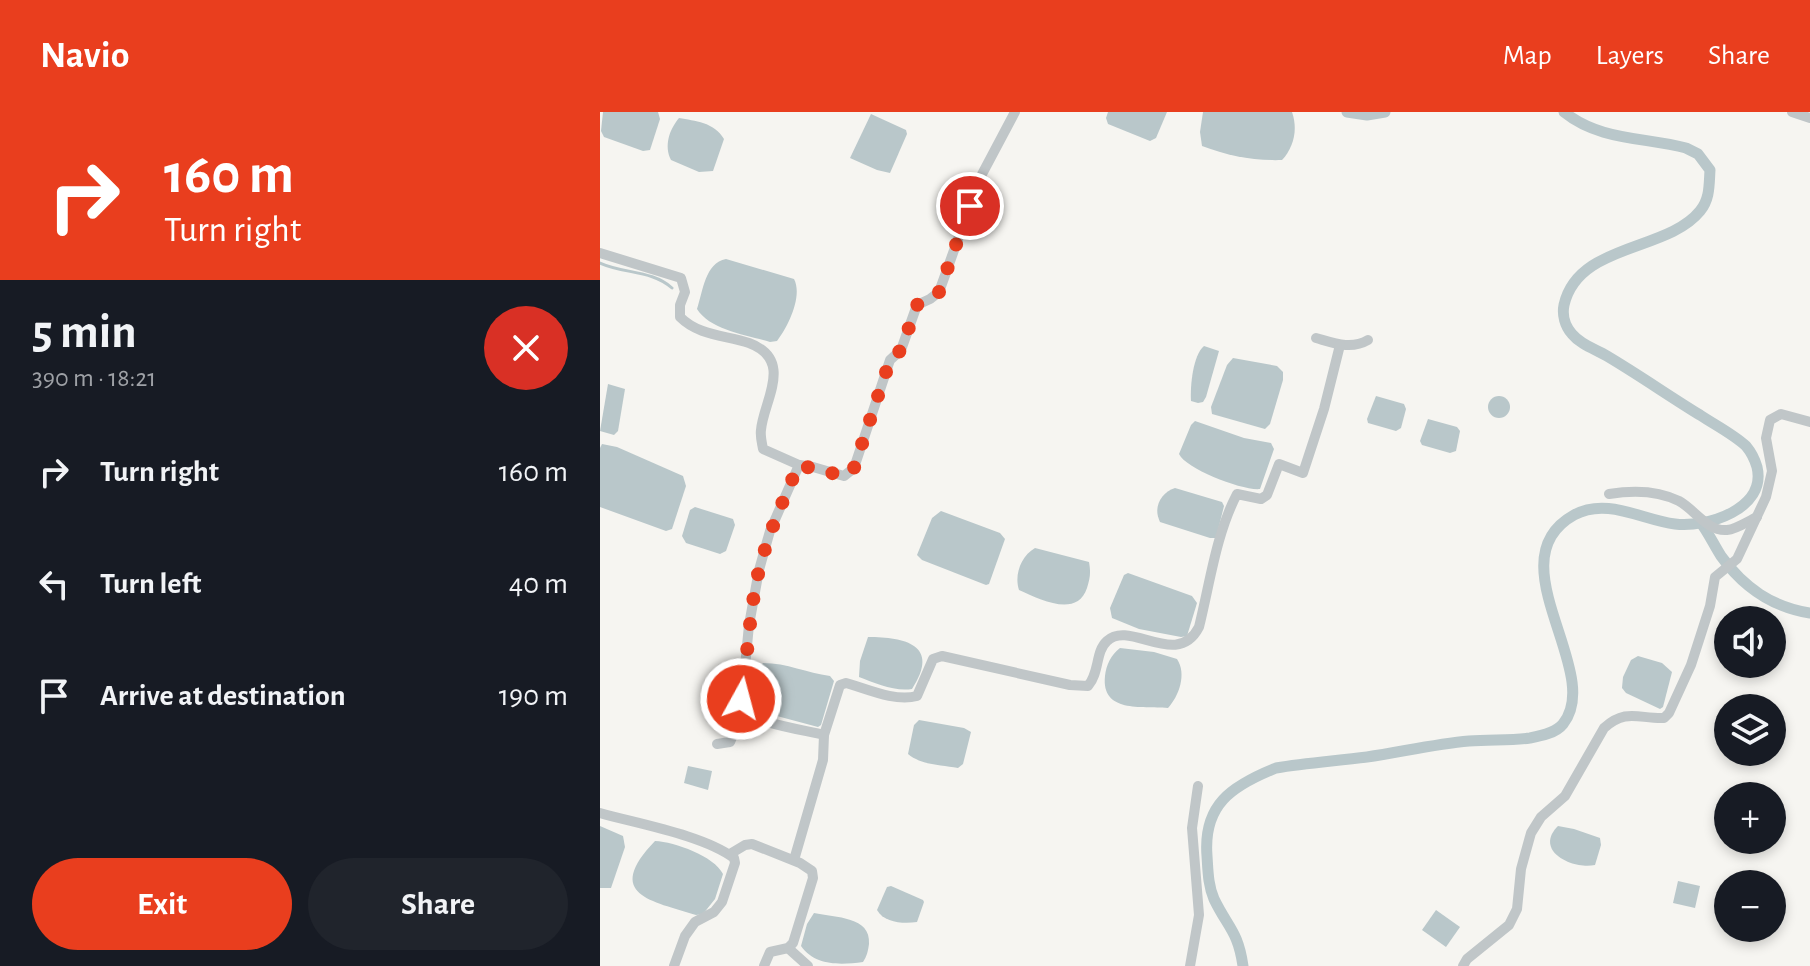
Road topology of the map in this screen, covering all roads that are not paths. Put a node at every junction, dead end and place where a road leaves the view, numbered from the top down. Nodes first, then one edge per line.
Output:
1 (1015, 112) edge
2 (1792, 112) edge
3 (1810, 118) edge
4 (600, 253) edge
5 (1316, 338) dead end
6 (1368, 340) dead end
7 (1340, 345) junction
8 (1810, 422) edge
9 (799, 465) junction
10 (1609, 494) dead end
11 (1757, 517) junction
12 (743, 711) junction
13 (824, 735) junction
14 (717, 744) dead end
15 (1198, 786) dead end
16 (600, 813) edge
17 (730, 854) junction
18 (794, 860) junction
19 (788, 948) junction
20 (674, 966) edge
21 (764, 966) edge
22 (808, 966) edge
23 (1190, 966) edge
24 (1463, 966) edge

1 - 9 street
2 - 3 street
4 - 9 street
5 - 7 street
6 - 7 street
7 - 13 street
8 - 11 street
9 - 12 street
10 - 11 street
11 - 24 street
12 - 13 street
12 - 14 street
13 - 18 street
15 - 23 street
16 - 17 street
17 - 18 street
17 - 20 street
18 - 19 street
19 - 21 street
19 - 22 street

